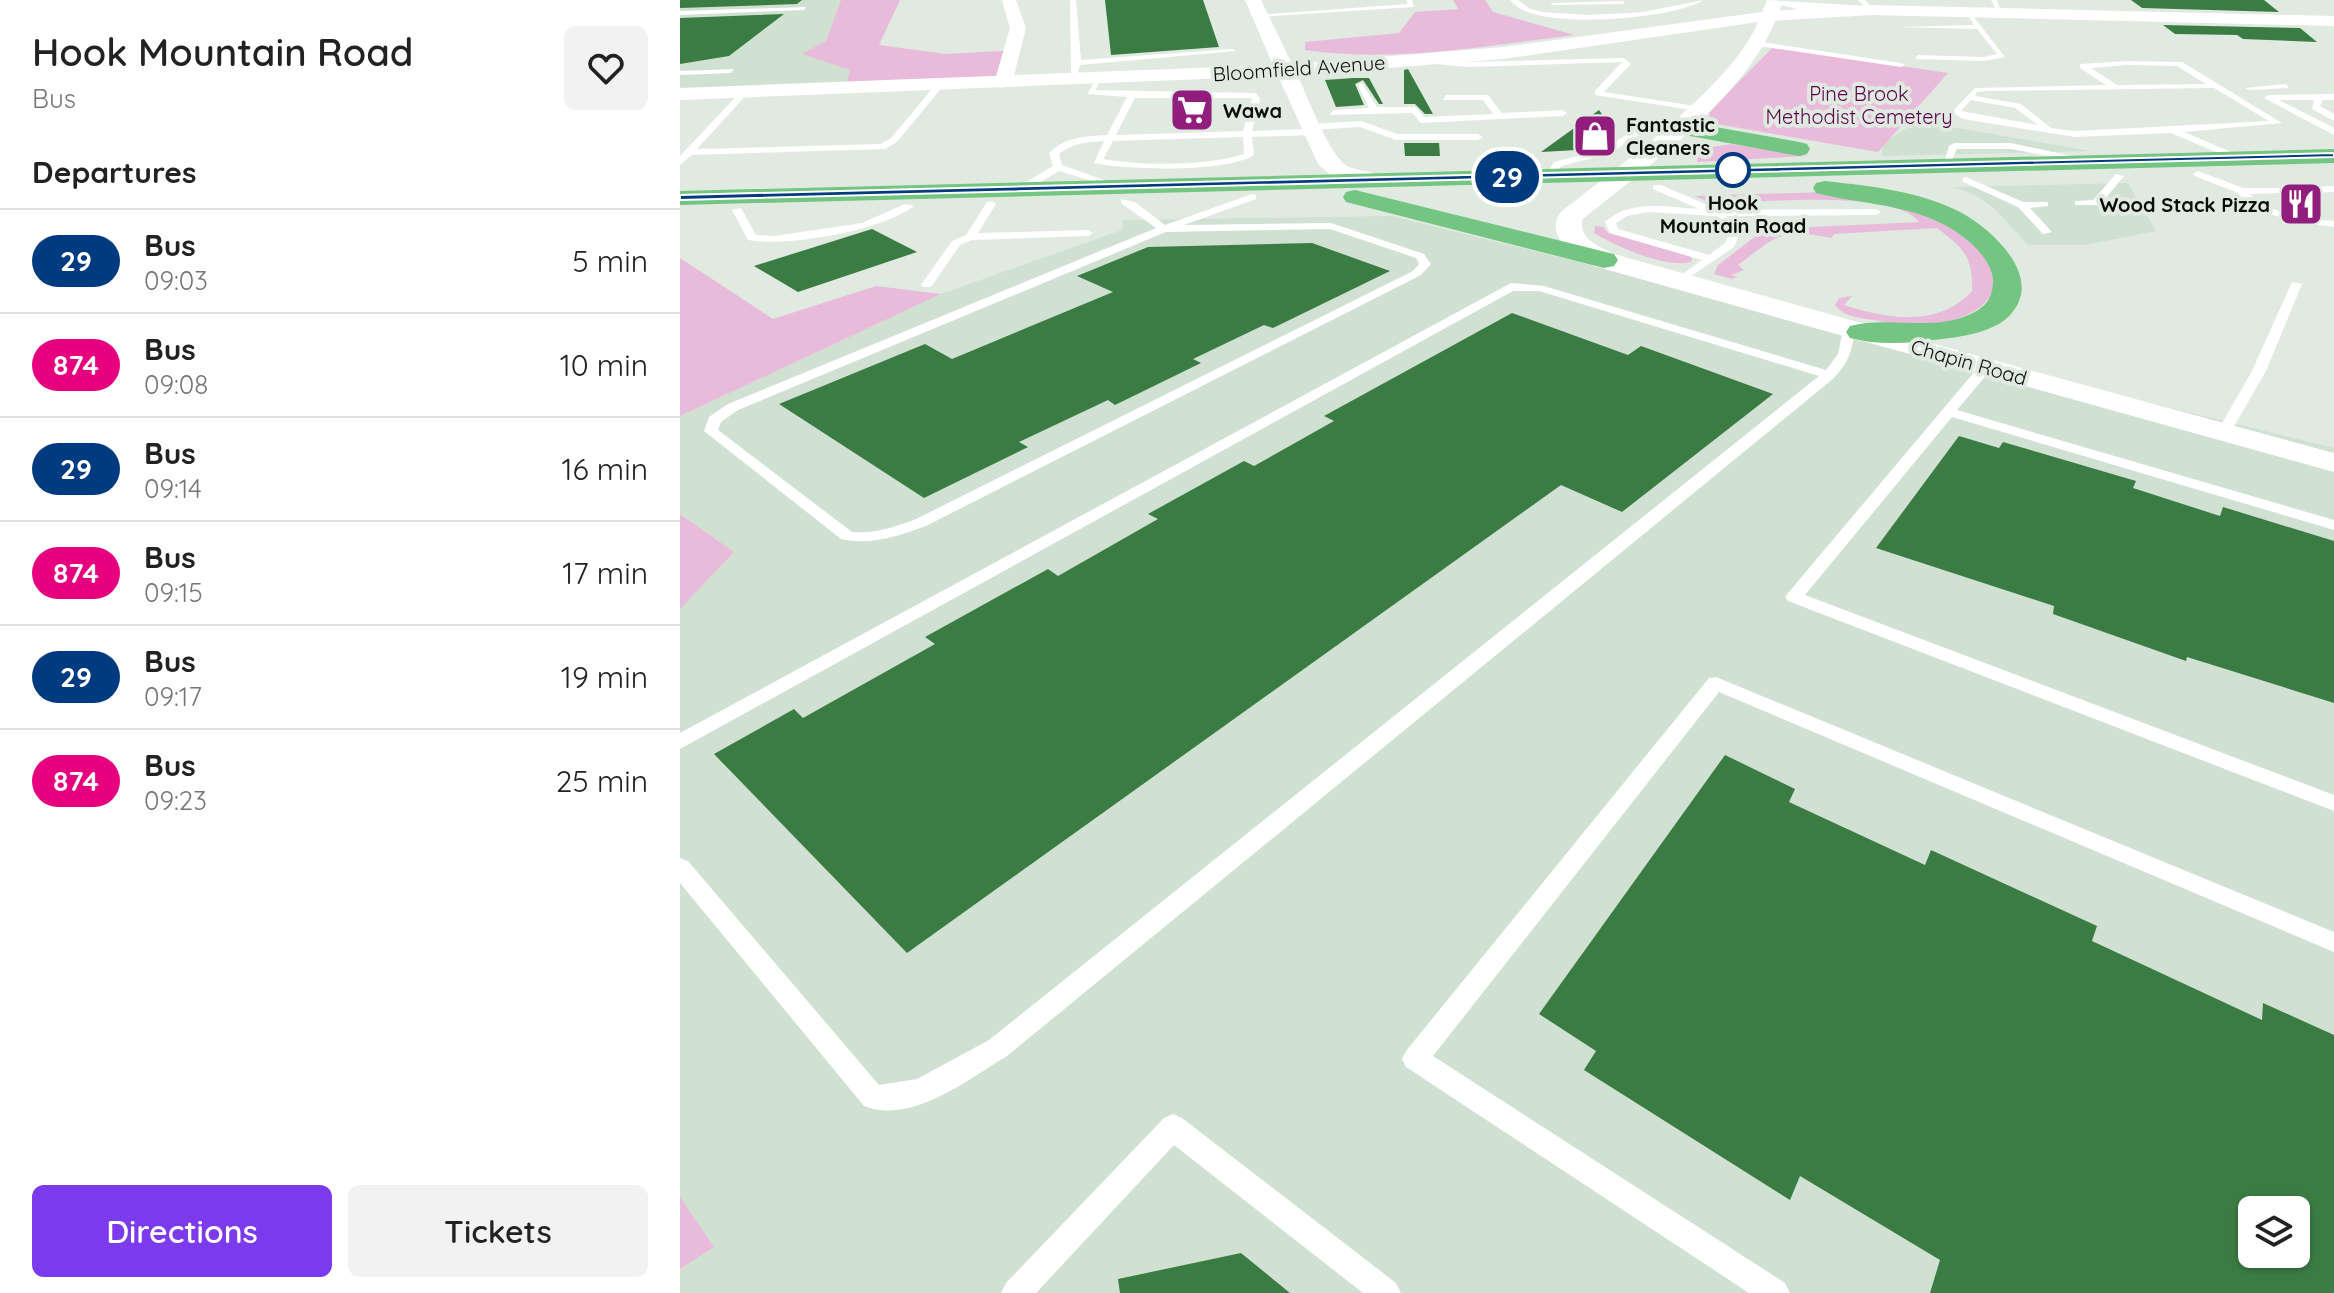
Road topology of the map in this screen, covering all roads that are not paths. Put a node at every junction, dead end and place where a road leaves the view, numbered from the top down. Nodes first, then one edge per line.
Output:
1 (1009, 0) edge
2 (1073, 0) edge
3 (1409, 0) edge
4 (1513, 0) edge
5 (1637, 0) edge
6 (1701, 0) edge
7 (1783, 0) edge
8 (1374, 4) edge
9 (1771, 5) edge
10 (1522, 6) junction
11 (1256, 7) edge
12 (1865, 7) edge
13 (1997, 7) edge
14 (803, 10) dead end
15 (1912, 12) junction
16 (680, 13) edge
17 (1968, 13) junction
18 (2334, 21) edge
19 (1680, 26) junction
20 (1901, 27) dead end
21 (1981, 27) junction
22 (1757, 39) junction
23 (1232, 51) dead end
24 (1918, 57) dead end
25 (1412, 61) junction
26 (2127, 63) junction
27 (1901, 65) dead end
28 (1286, 69) junction
29 (731, 71) dead end
30 (2140, 71) dead end
31 (1074, 72) junction
32 (680, 73) edge
33 (1358, 76) junction
34 (2154, 79) dead end
35 (1097, 80) junction
36 (1003, 83) junction
37 (940, 85) junction
38 (2215, 86) junction
39 (2291, 86) dead end
40 (2167, 87) junction
41 (2116, 88) junction
42 (745, 92) junction
43 (680, 94) edge
44 (1132, 95) junction
45 (2320, 97) junction
46 (2334, 97) edge
47 (1446, 98) dead end
48 (1969, 98) junction
49 (2268, 98) junction
50 (1695, 109) junction
51 (1374, 110) junction
52 (1563, 113) dead end
53 (1499, 116) junction
54 (2334, 118) edge
55 (1314, 120) junction
56 (1676, 127) junction
57 (2050, 130) junction
58 (2172, 131) junction
59 (2334, 132) edge
60 (1247, 134) junction
61 (1478, 137) dead end
62 (1110, 138) junction
63 (1753, 141) junction
64 (691, 152) junction
65 (2334, 156) edge
66 (2235, 157) junction
67 (2179, 158) junction
68 (1326, 159) junction
69 (680, 162) edge
70 (1946, 164) junction
71 (1058, 167) junction
72 (2334, 170) edge
73 (1691, 172) junction
74 (2198, 174) junction
75 (1551, 176) junction
76 (2119, 176) junction
77 (1370, 180) junction
78 (1966, 180) junction
79 (1613, 182) junction
80 (1279, 183) junction
81 (1787, 184) junction
82 (1720, 186) junction
83 (1657, 187) junction
84 (1022, 189) junction
85 (2334, 189) edge
86 (2280, 190) dead end
87 (2304, 190) dead end
88 (2242, 191) junction
89 (1120, 194) junction
90 (1345, 195) junction
91 (1252, 197) junction
92 (680, 198) edge
93 (2079, 203) dead end
94 (991, 204) junction
95 (2044, 204) dead end
96 (2022, 205) junction
97 (909, 206) junction
98 (737, 210) junction
99 (680, 211) edge
100 (1876, 212) dead end
101 (1717, 213) junction
102 (2333, 225) edge
103 (1164, 229) junction
104 (2047, 232) dead end
105 (1088, 233) dead end
106 (970, 237) junction
107 (1710, 259) junction
108 (1604, 260) junction
109 (1681, 280) junction
110 (2296, 284) dead end
111 (927, 285) dead end
112 (1854, 330) junction
113 (1986, 367) junction
114 (1829, 375) junction
115 (1949, 412) junction
116 (2224, 432) junction
117 (2334, 463) edge
118 (2334, 525) edge
119 (680, 742) edge
120 (2334, 803) edge
121 (680, 867) edge
122 (2334, 942) edge
123 (1016, 1293) edge
124 (1386, 1293) edge
125 (1775, 1293) edge

1 - 36 street
2 - 31 lane
3 - 8 lane
4 - 10 lane
5 - 10 lane
6 - 10 lane
7 - 12 main road
8 - 11 lane
9 - 12 main road, Bloomfield Avenue
9 - 15 main road, Bloomfield Avenue
9 - 19 main road, Bloomfield Avenue
9 - 22 main road
11 - 28 main road
12 - 15 main road, Bloomfield Avenue
13 - 17 main road, Bloomfield Avenue
13 - 18 main road, Bloomfield Avenue
14 - 16 lane
15 - 17 main road, Bloomfield Avenue
17 - 21 lane
19 - 22 main road
19 - 25 main road, Bloomfield Avenue
20 - 21 lane
21 - 24 lane
22 - 27 lane
22 - 50 main road
23 - 31 lane
25 - 33 main road, Bloomfield Avenue
25 - 50 lane
26 - 30 lane
26 - 38 lane
26 - 41 lane
28 - 33 main road, Bloomfield Avenue
28 - 35 main road, Bloomfield Avenue
28 - 55 main road
29 - 32 lane
31 - 35 main road, Bloomfield Avenue
31 - 36 main road, Bloomfield Avenue
33 - 51 lane
34 - 40 lane
35 - 44 lane
36 - 37 main road, Bloomfield Avenue
37 - 42 main road, Bloomfield Avenue
37 - 64 lane
38 - 40 lane
38 - 58 lane
39 - 49 lane
40 - 41 lane
41 - 48 lane
42 - 43 main road, Bloomfield Avenue
42 - 64 lane
44 - 60 lane
44 - 62 lane
45 - 46 lane
45 - 49 lane
45 - 54 lane
47 - 53 lane
48 - 57 lane
48 - 57 lane
49 - 59 lane
50 - 56 main road
51 - 53 lane
51 - 55 lane
52 - 53 lane
55 - 60 lane
55 - 61 lane
55 - 68 main road
56 - 63 highway
56 - 75 lane
56 - 79 main road
57 - 58 lane
58 - 66 lane
58 - 67 lane
60 - 62 lane
60 - 62 lane
62 - 71 lane
63 - 70 highway
63 - 73 highway
64 - 69 lane
65 - 66 highway
66 - 67 highway
67 - 70 highway
68 - 77 main road
68 - 80 main road
70 - 73 highway
71 - 84 lane
71 - 89 lane
72 - 74 highway
73 - 79 highway
73 - 82 highway
74 - 76 highway
74 - 88 lane
75 - 77 highway
75 - 79 highway
76 - 78 highway
76 - 93 lane
77 - 80 highway
78 - 81 highway
78 - 96 lane
79 - 83 highway
79 - 90 highway
79 - 108 main road
80 - 89 highway
81 - 82 highway
81 - 112 highway
82 - 83 highway
83 - 101 lane
84 - 89 highway
84 - 92 highway
85 - 87 lane
86 - 88 lane
88 - 102 lane
89 - 91 highway
89 - 94 highway
89 - 103 lane
90 - 91 highway
90 - 108 highway
91 - 103 lane
94 - 97 highway
94 - 106 lane
95 - 96 lane
96 - 104 lane
97 - 98 highway
97 - 98 lane
98 - 99 highway
100 - 101 lane
101 - 107 lane
101 - 107 lane
103 - 103 lane
105 - 106 lane
106 - 111 lane
107 - 109 lane
108 - 109 main road, Chapin Road
109 - 112 main road, Chapin Road
110 - 116 lane
112 - 113 street, Chapin Road
112 - 114 lane
113 - 115 lane
113 - 116 street, Chapin Road
114 - 119 lane
114 - 121 lane
115 - 118 lane
115 - 120 lane
116 - 117 street, Chapin Road
122 - 125 lane
123 - 124 lane

